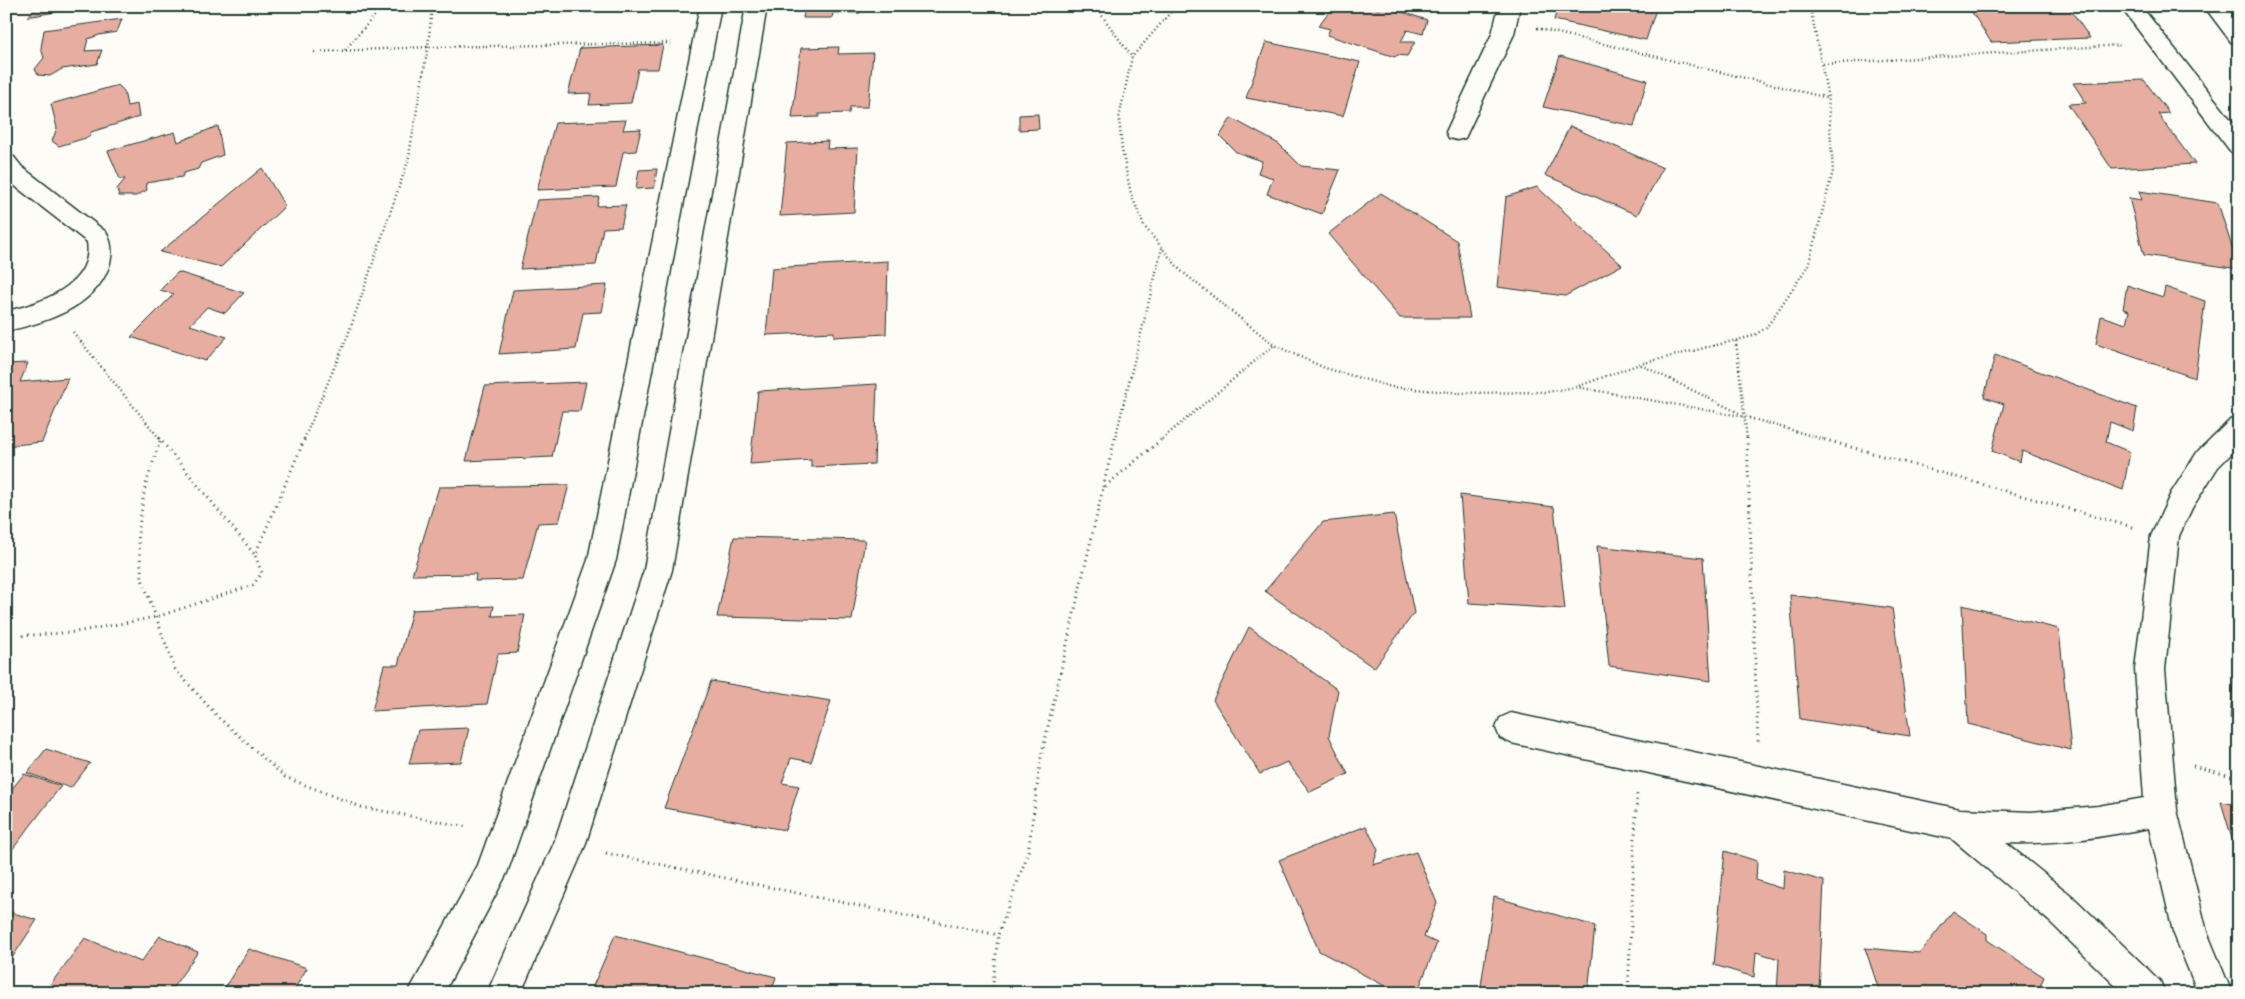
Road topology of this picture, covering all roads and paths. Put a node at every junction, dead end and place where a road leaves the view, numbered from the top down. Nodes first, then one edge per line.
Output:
1 (383, 6) edge
2 (432, 6) edge
3 (711, 6) edge
4 (757, 6) edge
5 (1095, 6) edge
6 (1125, 6) edge
7 (1176, 6) edge
8 (1459, 6) edge
9 (1810, 6) edge
10 (2130, 6) edge
11 (2214, 6) edge
12 (1100, 12) junction
13 (1508, 14) edge
14 (2239, 37) edge
15 (704, 43) junction
16 (2159, 43) junction
17 (428, 47) junction
18 (344, 51) junction
19 (314, 52) dead end
20 (1132, 57) junction
21 (1822, 64) junction
22 (1828, 98) junction
23 (1457, 132) dead end
24 (2239, 146) edge
25 (6, 163) edge
26 (1162, 248) junction
27 (52, 306) junction
28 (6, 321) edge
29 (1736, 341) junction
30 (1274, 345) junction
31 (1640, 364) junction
32 (1576, 387) junction
33 (1746, 417) junction
34 (2239, 428) edge
35 (160, 441) junction
36 (1103, 488) junction
37 (2164, 536) junction
38 (255, 555) junction
39 (156, 617) junction
40 (6, 638) edge
41 (1511, 728) dead end
42 (1639, 756) junction
43 (2157, 756) junction
44 (2239, 778) edge
45 (1760, 782) junction
46 (2161, 810) junction
47 (1960, 825) junction
48 (505, 834) junction
49 (569, 846) junction
50 (998, 935) junction
51 (425, 993) edge
52 (504, 993) edge
53 (992, 993) edge
54 (1628, 993) edge
55 (2148, 993) edge
56 (2215, 993) edge

1 - 18 path
2 - 17 path
3 - 15 street
4 - 49 street
5 - 12 path
6 - 12 path
7 - 20 path
8 - 13 path
9 - 21 path
10 - 16 street
11 - 14 street
12 - 20 path
13 - 22 path
13 - 23 street
15 - 17 path
15 - 48 street
16 - 21 path
16 - 24 street
17 - 18 path
17 - 38 path
18 - 19 path
20 - 26 path
21 - 22 path
22 - 29 path
25 - 27 street
26 - 30 path
26 - 36 path
27 - 28 street
27 - 35 path
29 - 31 path
29 - 33 path
30 - 32 path
30 - 36 path
31 - 32 path
31 - 33 path
32 - 33 path
33 - 37 path
33 - 45 path
34 - 37 street
35 - 38 path
35 - 39 path
36 - 50 path
37 - 43 street
38 - 39 path
39 - 40 path
39 - 48 path
41 - 42 street
42 - 45 street
42 - 54 path
43 - 44 path
43 - 46 street
45 - 47 street
46 - 47 street
46 - 56 street
47 - 55 street
48 - 51 street
49 - 50 path
49 - 52 street
50 - 53 path

